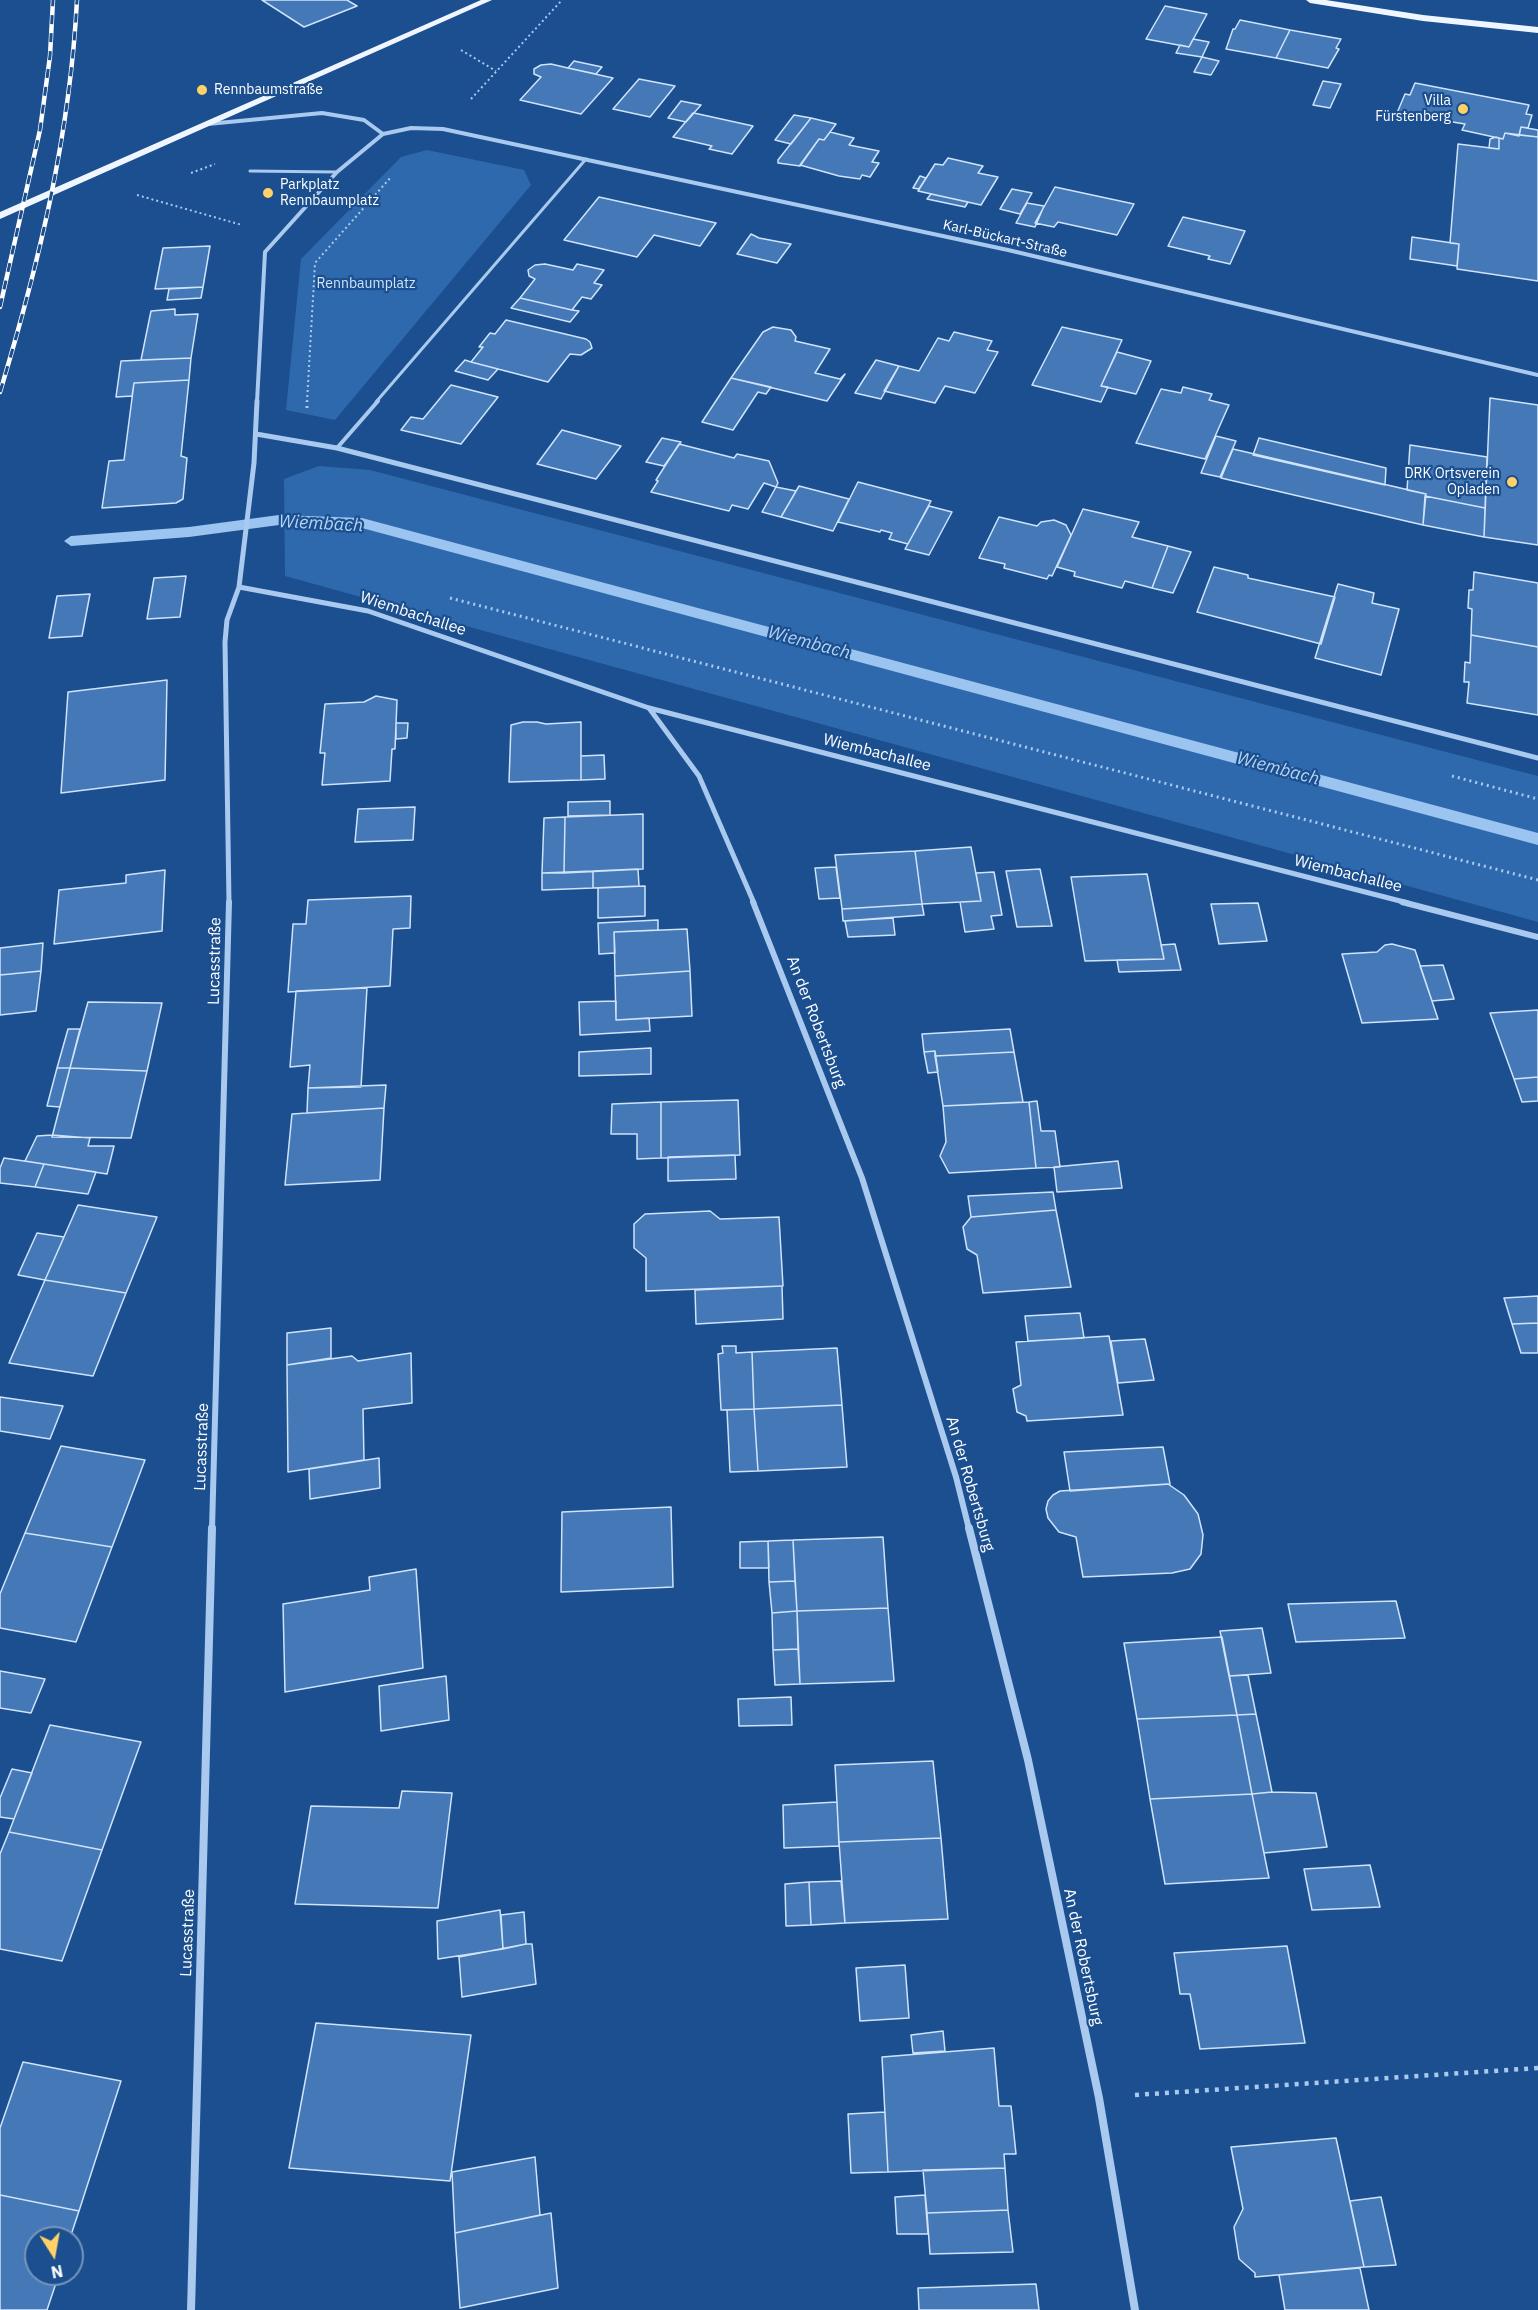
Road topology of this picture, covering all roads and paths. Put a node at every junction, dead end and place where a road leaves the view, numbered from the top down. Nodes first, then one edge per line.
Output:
1 (488, 0) edge
2 (562, 0) edge
3 (1310, 0) edge
4 (1538, 30) edge
5 (205, 124) junction
6 (443, 129) junction
7 (383, 134) junction
8 (586, 159) junction
9 (222, 161) dead end
10 (250, 171) dead end
11 (337, 172) junction
12 (190, 174) dead end
13 (392, 176) dead end
14 (133, 194) dead end
15 (0, 216) edge
16 (280, 235) junction
17 (1538, 375) edge
18 (256, 434) junction
19 (305, 441) junction
20 (338, 448) junction
21 (239, 587) junction
22 (442, 596) dead end
23 (649, 708) junction
24 (1538, 758) edge
25 (1538, 880) edge
26 (1538, 937) edge
27 (1538, 2068) edge
28 (1099, 2098) junction
29 (191, 2310) edge
30 (1135, 2310) edge

1 - 5 main road
2 - 6 path
3 - 4 main road
5 - 7 street
5 - 15 main road
6 - 7 street
6 - 8 street, Karl-Bückart-Straße
7 - 11 street
8 - 17 street, Karl-Bückart-Straße
8 - 20 lane
9 - 12 path
10 - 11 lane
11 - 16 street
13 - 19 path
14 - 16 path
16 - 18 street
18 - 19 street
18 - 21 street
19 - 20 street
20 - 24 street
21 - 23 street, Wiembachallee
21 - 29 street, Lucasstraße
22 - 25 path
23 - 26 street, Wiembachallee
23 - 28 street, An der Robertsburg
27 - 28 path
28 - 30 street, An der Robertsburg

